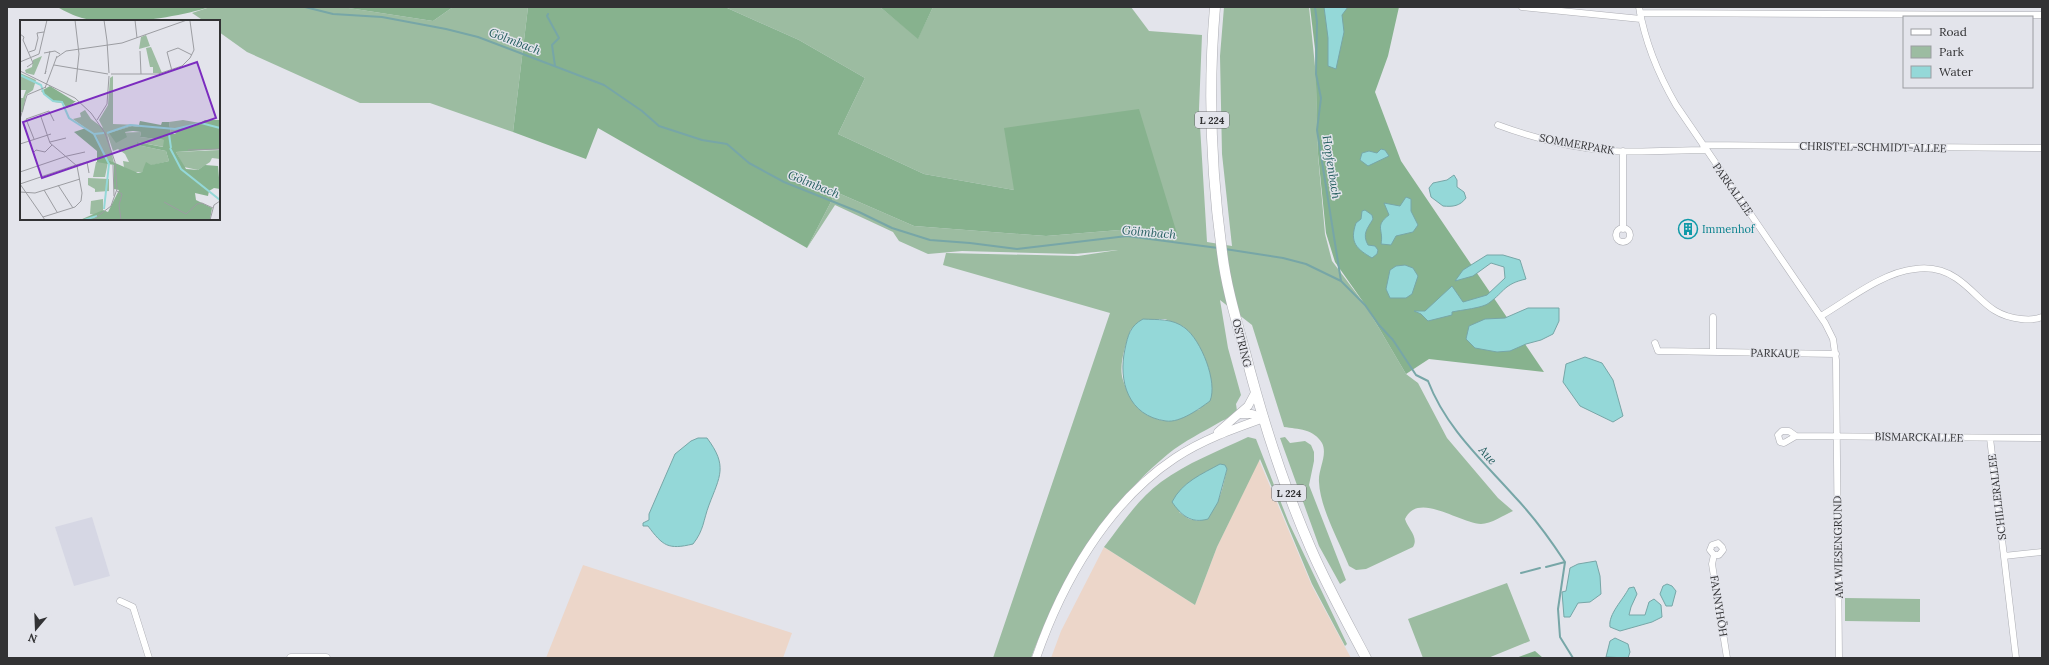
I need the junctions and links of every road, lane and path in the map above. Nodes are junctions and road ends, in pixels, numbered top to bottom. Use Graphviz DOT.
graph roads {
  1 [pos="1215,7"];
  2 [pos="1522,7"];
  3 [pos="1640,13"];
  4 [pos="2042,16"];
  5 [pos="1498,125"];
  6 [pos="1705,148"];
  7 [pos="2042,148"];
  8 [pos="1623,151"];
  9 [pos="1623,228"];
  10 [pos="1821,316"];
  11 [pos="1714,317"];
  12 [pos="2042,317"];
  13 [pos="1655,343"];
  14 [pos="1713,352"];
  15 [pos="1836,354"];
  16 [pos="1255,393"];
  17 [pos="1240,414"];
  18 [pos="1264,418"];
  19 [pos="1796,436"];
  20 [pos="1836,436"];
  21 [pos="1213,437"];
  22 [pos="1990,438"];
  23 [pos="2042,438"];
  24 [pos="2042,552"];
  25 [pos="1714,555"];
  26 [pos="2004,556"];
  27 [pos="120,601"];
  28 [pos="148,658"];
  29 [pos="291,658"];
  30 [pos="326,658"];
  31 [pos="1036,658"];
  32 [pos="1366,658"];
  33 [pos="1728,658"];
  34 [pos="1840,658"];
  35 [pos="2016,658"];
  1 -- 16 [label="main road, OSTRING / L 224"];
  2 -- 3 [label="street"];
  3 -- 4 [label="street"];
  3 -- 6 [label="street, PARKALLEE"];
  5 -- 8 [label="street, SOMMERPARK"];
  6 -- 7 [label="street, CHRISTEL-SCHMIDT-ALLEE"];
  6 -- 8 [label="street, SOMMERPARK"];
  6 -- 10 [label="street, PARKALLEE"];
  8 -- 9 [label="street"];
  10 -- 12 [label="street"];
  10 -- 15 [label="street, PARKALLEE"];
  11 -- 14 [label="street"];
  13 -- 14 [label="street, PARKAUE"];
  14 -- 15 [label="street, PARKAUE"];
  15 -- 20 [label="street, PARKALLEE"];
  16 -- 17 [label="street"];
  16 -- 18 [label="main road, OSTRING / L 224"];
  17 -- 18 [label="street"];
  17 -- 21 [label="street"];
  18 -- 21 [label="street"];
  18 -- 32 [label="main road, OSTRING / L 224"];
  19 -- 20 [label="street, BISMARCKALLEE"];
  20 -- 22 [label="street, BISMARCKALLEE"];
  20 -- 34 [label="street, AM WIESENGRUND"];
  21 -- 31 [label="street"];
  22 -- 23 [label="street, BISMARCKALLEE"];
  22 -- 26 [label="street, SCHILLERALLEE"];
  24 -- 26 [label="street, SCHILLERALLEE"];
  25 -- 33 [label="street, FANNYHÖH"];
  26 -- 35 [label="street, SCHILLERALLEE"];
  27 -- 28 [label="street"];
  29 -- 30 [label="street"];
}
